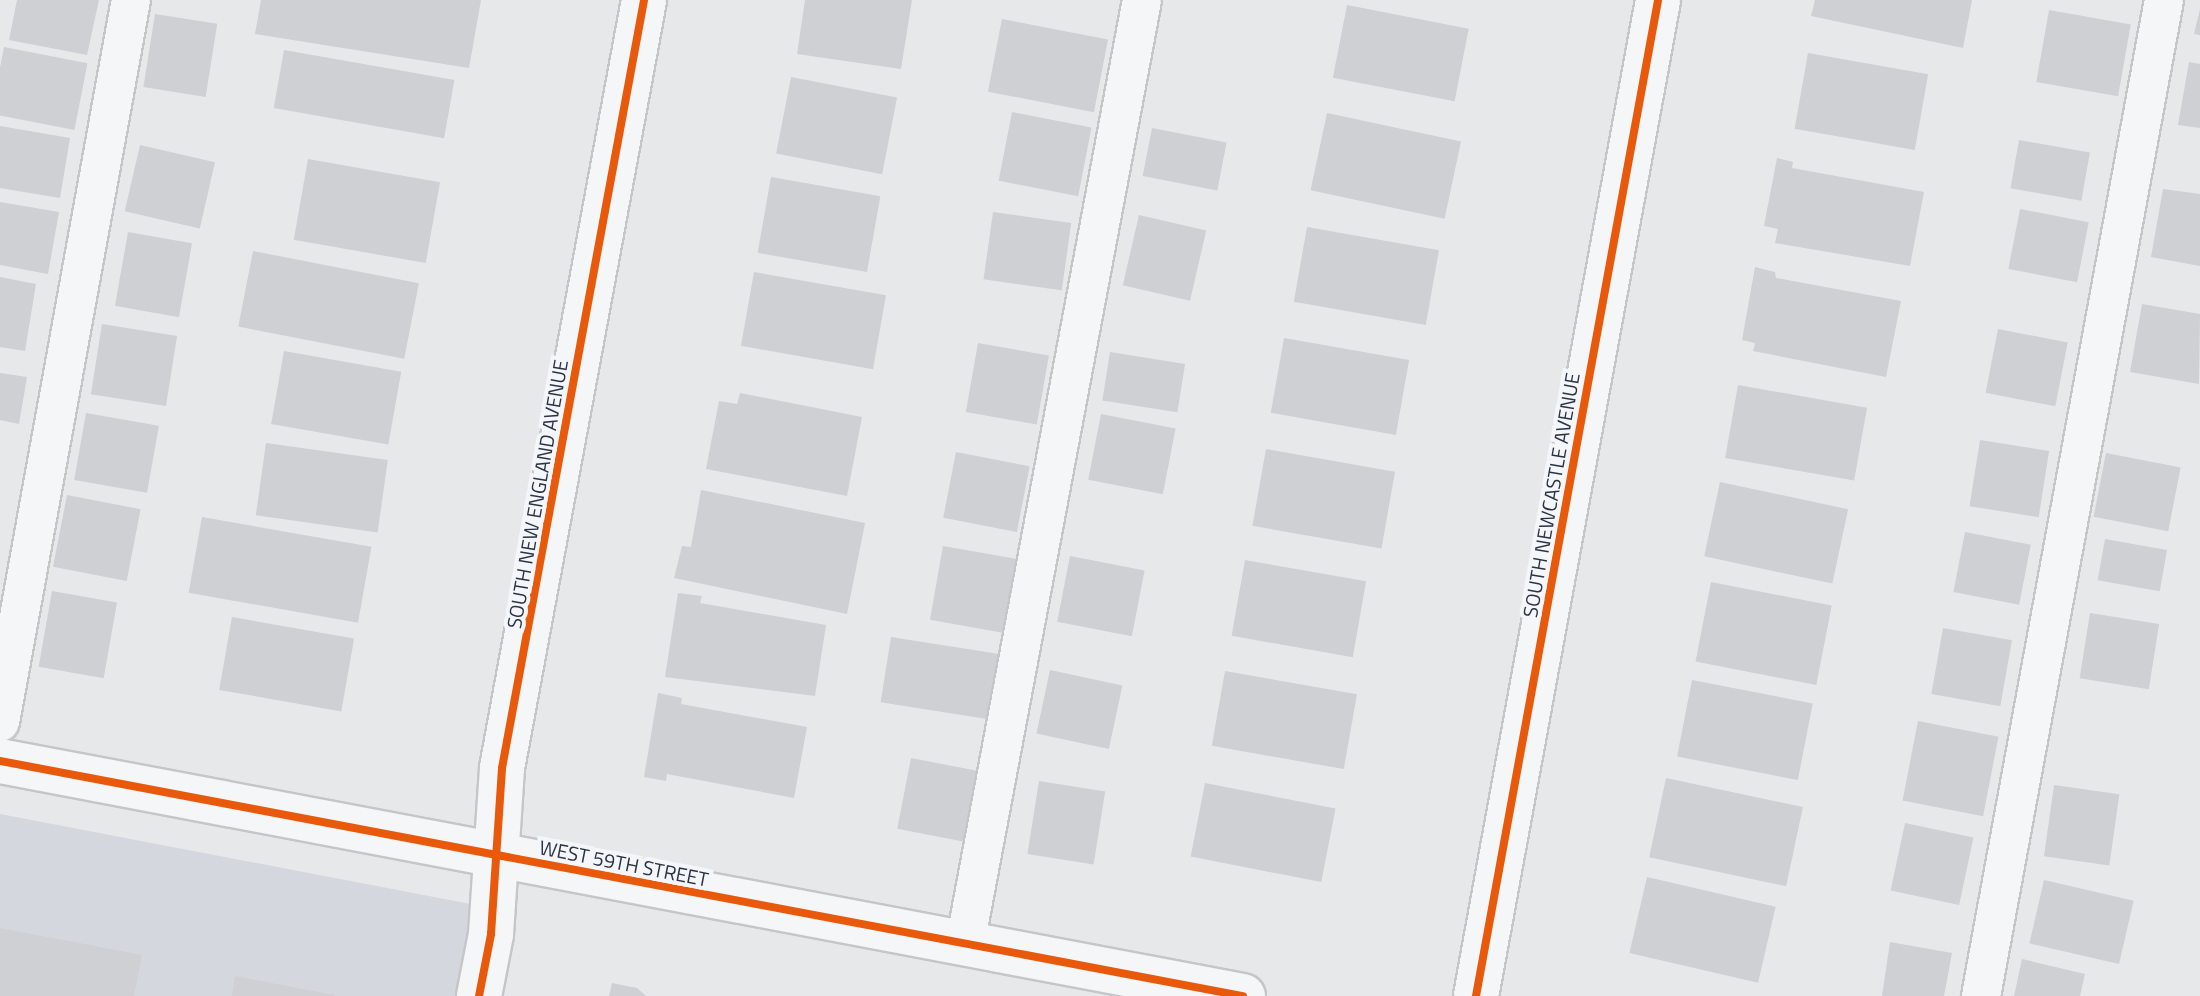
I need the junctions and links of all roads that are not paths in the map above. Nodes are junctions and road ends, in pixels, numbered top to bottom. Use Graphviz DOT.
graph roads {
  1 [pos="131,0"];
  2 [pos="644,0"];
  3 [pos="1142,0"];
  4 [pos="1658,0"];
  5 [pos="2164,0"];
  6 [pos="0,722"];
  7 [pos="0,761"];
  8 [pos="496,855"];
  9 [pos="965,944"];
  10 [pos="479,996"];
  11 [pos="1243,996"];
  12 [pos="1476,996"];
  13 [pos="1981,996"];
  1 -- 6 [label="lane"];
  2 -- 8 [label="street, SOUTH NEW ENGLAND AVENUE"];
  3 -- 9 [label="lane"];
  4 -- 12 [label="street, SOUTH NEWCASTLE AVENUE"];
  5 -- 13 [label="lane"];
  7 -- 8 [label="street, WEST 59TH STREET"];
  8 -- 9 [label="street, WEST 59TH STREET"];
  8 -- 10 [label="street, SOUTH NEW ENGLAND AVENUE"];
  9 -- 11 [label="street, WEST 59TH STREET"];
}
